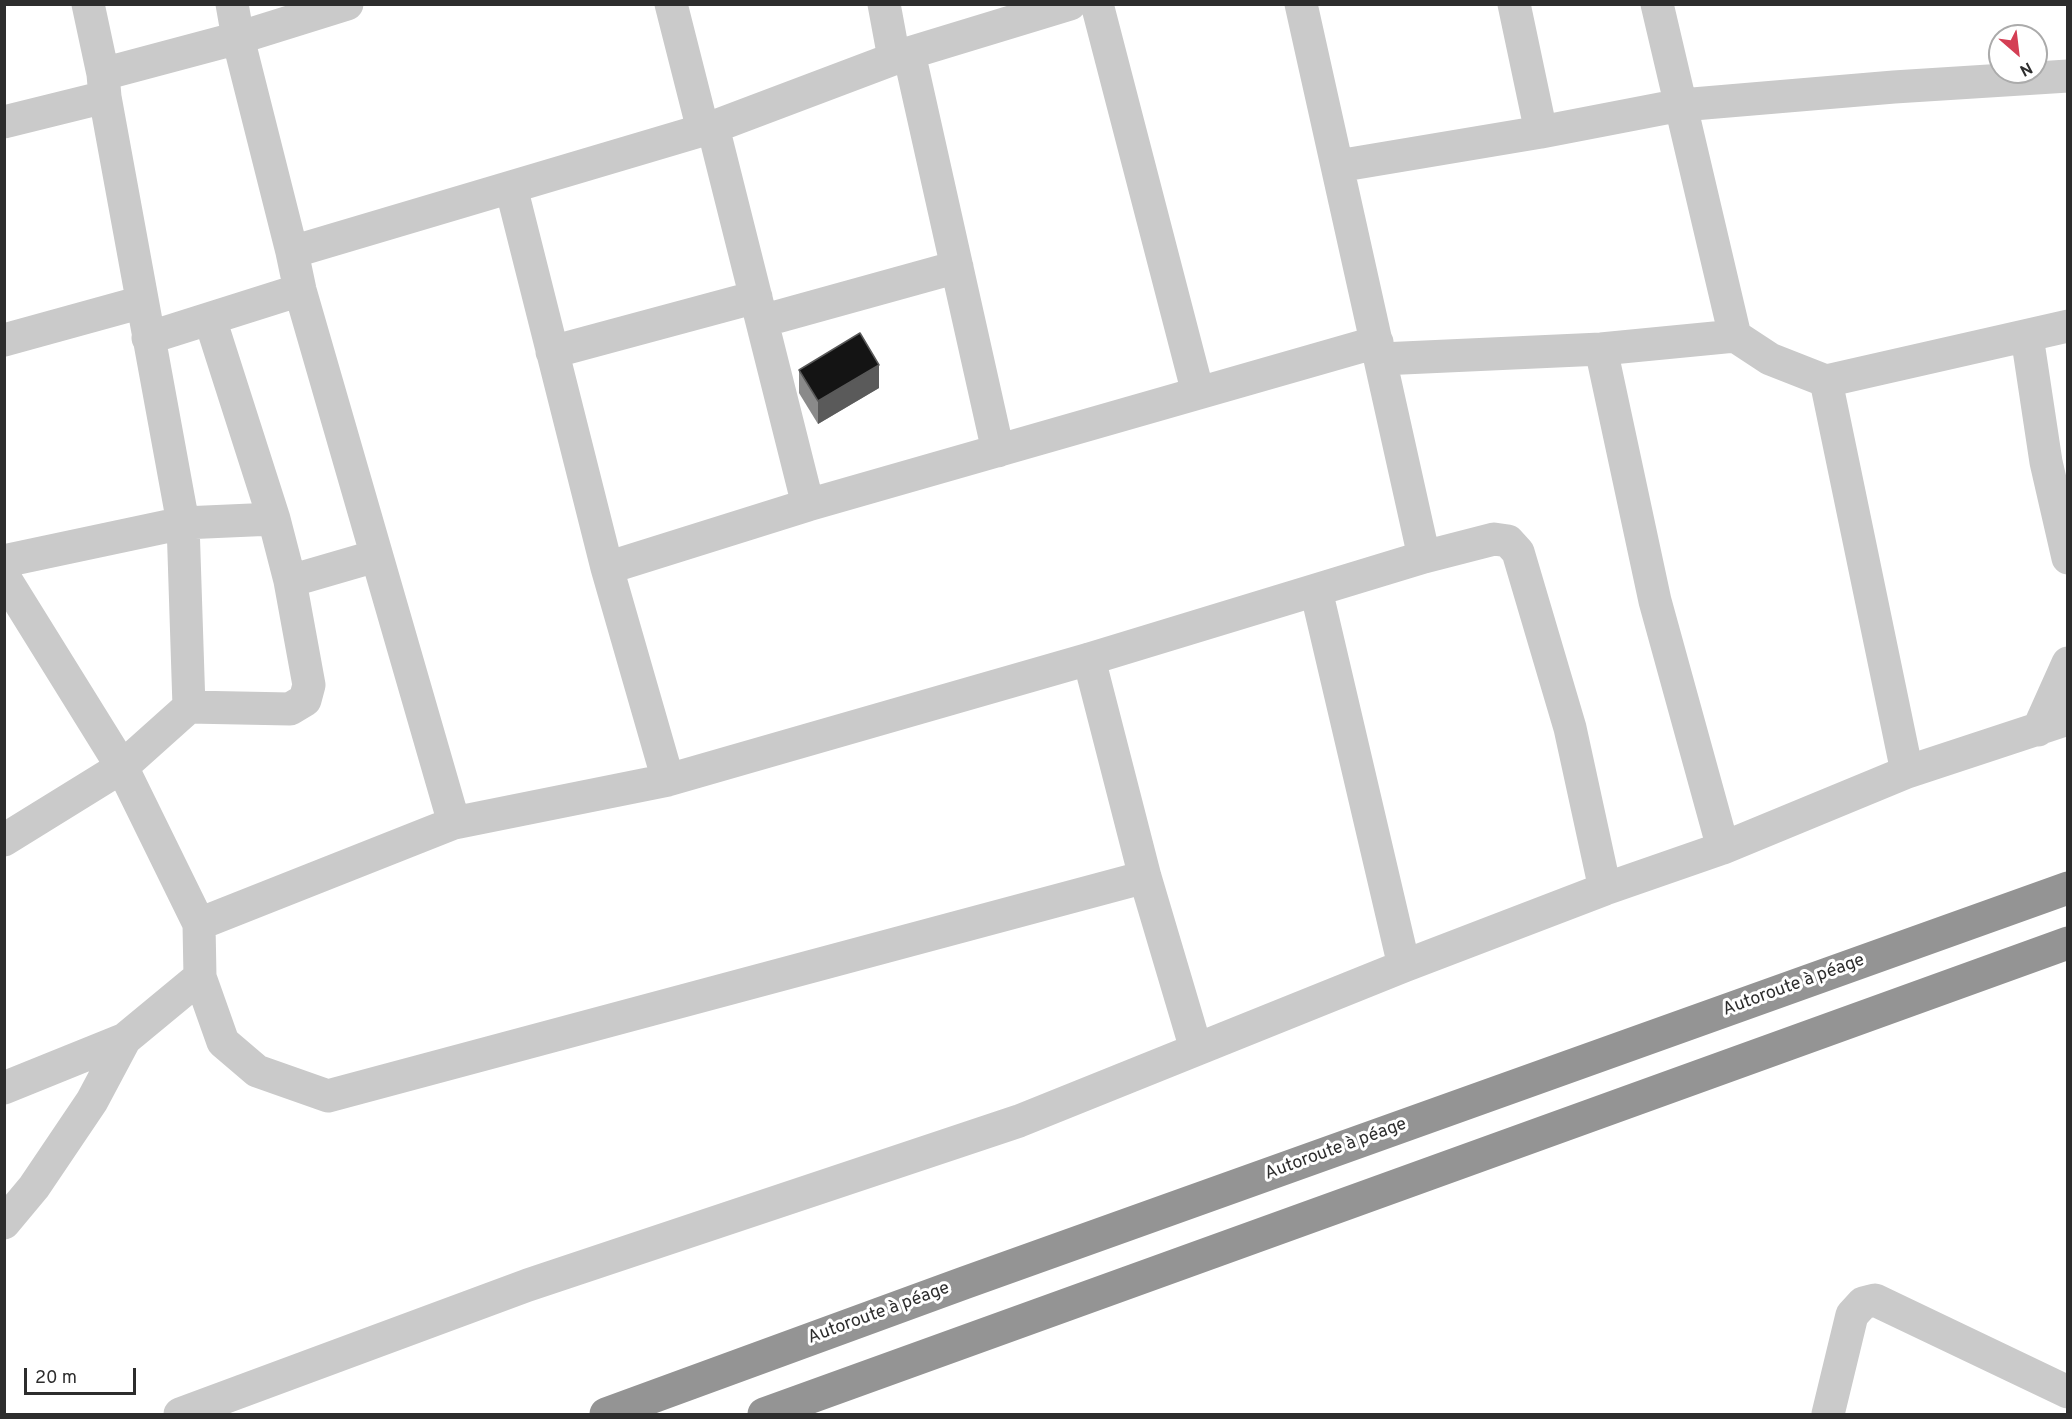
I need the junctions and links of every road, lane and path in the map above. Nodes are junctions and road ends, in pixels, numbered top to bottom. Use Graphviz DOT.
graph roads {
  1 [pos="88,4"];
  2 [pos="232,4"];
  3 [pos="347,4"];
  4 [pos="671,4"];
  5 [pos="884,4"];
  6 [pos="1070,4"];
  7 [pos="1097,4"];
  8 [pos="1300,4"];
  9 [pos="1514,4"];
  10 [pos="1657,4"];
  11 [pos="238,39"];
  12 [pos="902,56"];
  13 [pos="2067,76"];
  14 [pos="104,85"];
  15 [pos="1681,105"];
  16 [pos="4,122"];
  17 [pos="708,128"];
  18 [pos="1541,132"];
  19 [pos="1338,166"];
  20 [pos="511,187"];
  21 [pos="292,252"];
  22 [pos="957,267"];
  23 [pos="300,291"];
  24 [pos="142,302"];
  25 [pos="759,309"];
  26 [pos="210,319"];
  27 [pos="2067,326"];
  28 [pos="1736,336"];
  29 [pos="2027,336"];
  30 [pos="148,338"];
  31 [pos="4,340"];
  32 [pos="1601,349"];
  33 [pos="1379,351"];
  34 [pos="552,352"];
  35 [pos="1826,381"];
  36 [pos="1198,393"];
  37 [pos="998,451"];
  38 [pos="2057,464"];
  39 [pos="808,505"];
  40 [pos="274,519"];
  41 [pos="183,523"];
  42 [pos="376,556"];
  43 [pos="1424,557"];
  44 [pos="2067,558"];
  45 [pos="4,561"];
  46 [pos="607,568"];
  47 [pos="4,577"];
  48 [pos="290,581"];
  49 [pos="1316,590"];
  50 [pos="1089,659"];
  51 [pos="2067,663"];
  52 [pos="189,707"];
  53 [pos="2053,725"];
  54 [pos="122,767"];
  55 [pos="1906,772"];
  56 [pos="668,780"];
  57 [pos="454,823"];
  58 [pos="4,840"];
  59 [pos="1724,848"];
  60 [pos="1145,877"];
  61 [pos="2067,888"];
  62 [pos="1605,889"];
  63 [pos="199,924"];
  64 [pos="2067,943"];
  65 [pos="1404,966"];
  66 [pos="201,977"];
  67 [pos="125,1039"];
  68 [pos="1196,1049"];
  69 [pos="4,1088"];
  70 [pos="4,1223"];
  71 [pos="2067,1392"];
  72 [pos="180,1414"];
  73 [pos="606,1414"];
  74 [pos="764,1414"];
  75 [pos="1828,1414"];
  1 -- 14 [label="street"];
  2 -- 11 [label="street"];
  3 -- 11 [label="street"];
  4 -- 17 [label="street"];
  5 -- 12 [label="street"];
  6 -- 12 [label="street"];
  7 -- 36 [label="street"];
  8 -- 19 [label="street"];
  9 -- 18 [label="street"];
  10 -- 15 [label="street"];
  11 -- 14 [label="street"];
  11 -- 21 [label="street"];
  12 -- 17 [label="street"];
  12 -- 22 [label="street"];
  13 -- 15 [label="street"];
  14 -- 16 [label="street"];
  14 -- 24 [label="street"];
  15 -- 18 [label="street"];
  15 -- 28 [label="street"];
  17 -- 20 [label="street"];
  17 -- 25 [label="street"];
  18 -- 19 [label="street"];
  19 -- 33 [label="street"];
  20 -- 21 [label="street"];
  20 -- 34 [label="street"];
  21 -- 23 [label="street"];
  22 -- 25 [label="street"];
  22 -- 37 [label="street"];
  23 -- 26 [label="street"];
  23 -- 42 [label="street"];
  24 -- 30 [label="street"];
  24 -- 31 [label="street"];
  25 -- 34 [label="street"];
  25 -- 39 [label="street"];
  26 -- 30 [label="street"];
  26 -- 40 [label="street"];
  27 -- 29 [label="street"];
  28 -- 32 [label="street"];
  28 -- 35 [label="street"];
  29 -- 35 [label="street"];
  29 -- 38 [label="street"];
  30 -- 41 [label="street"];
  32 -- 33 [label="street"];
  32 -- 59 [label="street"];
  33 -- 36 [label="street"];
  33 -- 43 [label="street"];
  34 -- 46 [label="street"];
  35 -- 55 [label="street"];
  36 -- 37 [label="street"];
  37 -- 39 [label="street"];
  38 -- 44 [label="street"];
  39 -- 46 [label="street"];
  40 -- 41 [label="street"];
  40 -- 48 [label="street"];
  41 -- 45 [label="street"];
  41 -- 52 [label="street"];
  42 -- 48 [label="street"];
  42 -- 57 [label="street"];
  43 -- 49 [label="street"];
  43 -- 62 [label="street"];
  46 -- 56 [label="street"];
  47 -- 54 [label="street"];
  48 -- 52 [label="street"];
  49 -- 50 [label="street"];
  49 -- 65 [label="street"];
  50 -- 56 [label="street"];
  50 -- 60 [label="street"];
  51 -- 53 [label="street"];
  52 -- 54 [label="street"];
  53 -- 55 [label="street"];
  54 -- 58 [label="street"];
  54 -- 63 [label="street"];
  55 -- 59 [label="street"];
  56 -- 57 [label="street"];
  57 -- 63 [label="street"];
  59 -- 62 [label="street"];
  60 -- 66 [label="street"];
  60 -- 68 [label="street"];
  61 -- 73 [label="highway, Autoroute à péage"];
  62 -- 65 [label="street"];
  63 -- 66 [label="street"];
  64 -- 74 [label="highway"];
  65 -- 68 [label="street"];
  66 -- 67 [label="street"];
  67 -- 69 [label="street"];
  67 -- 70 [label="street"];
  68 -- 72 [label="street"];
  71 -- 75 [label="street"];
}
